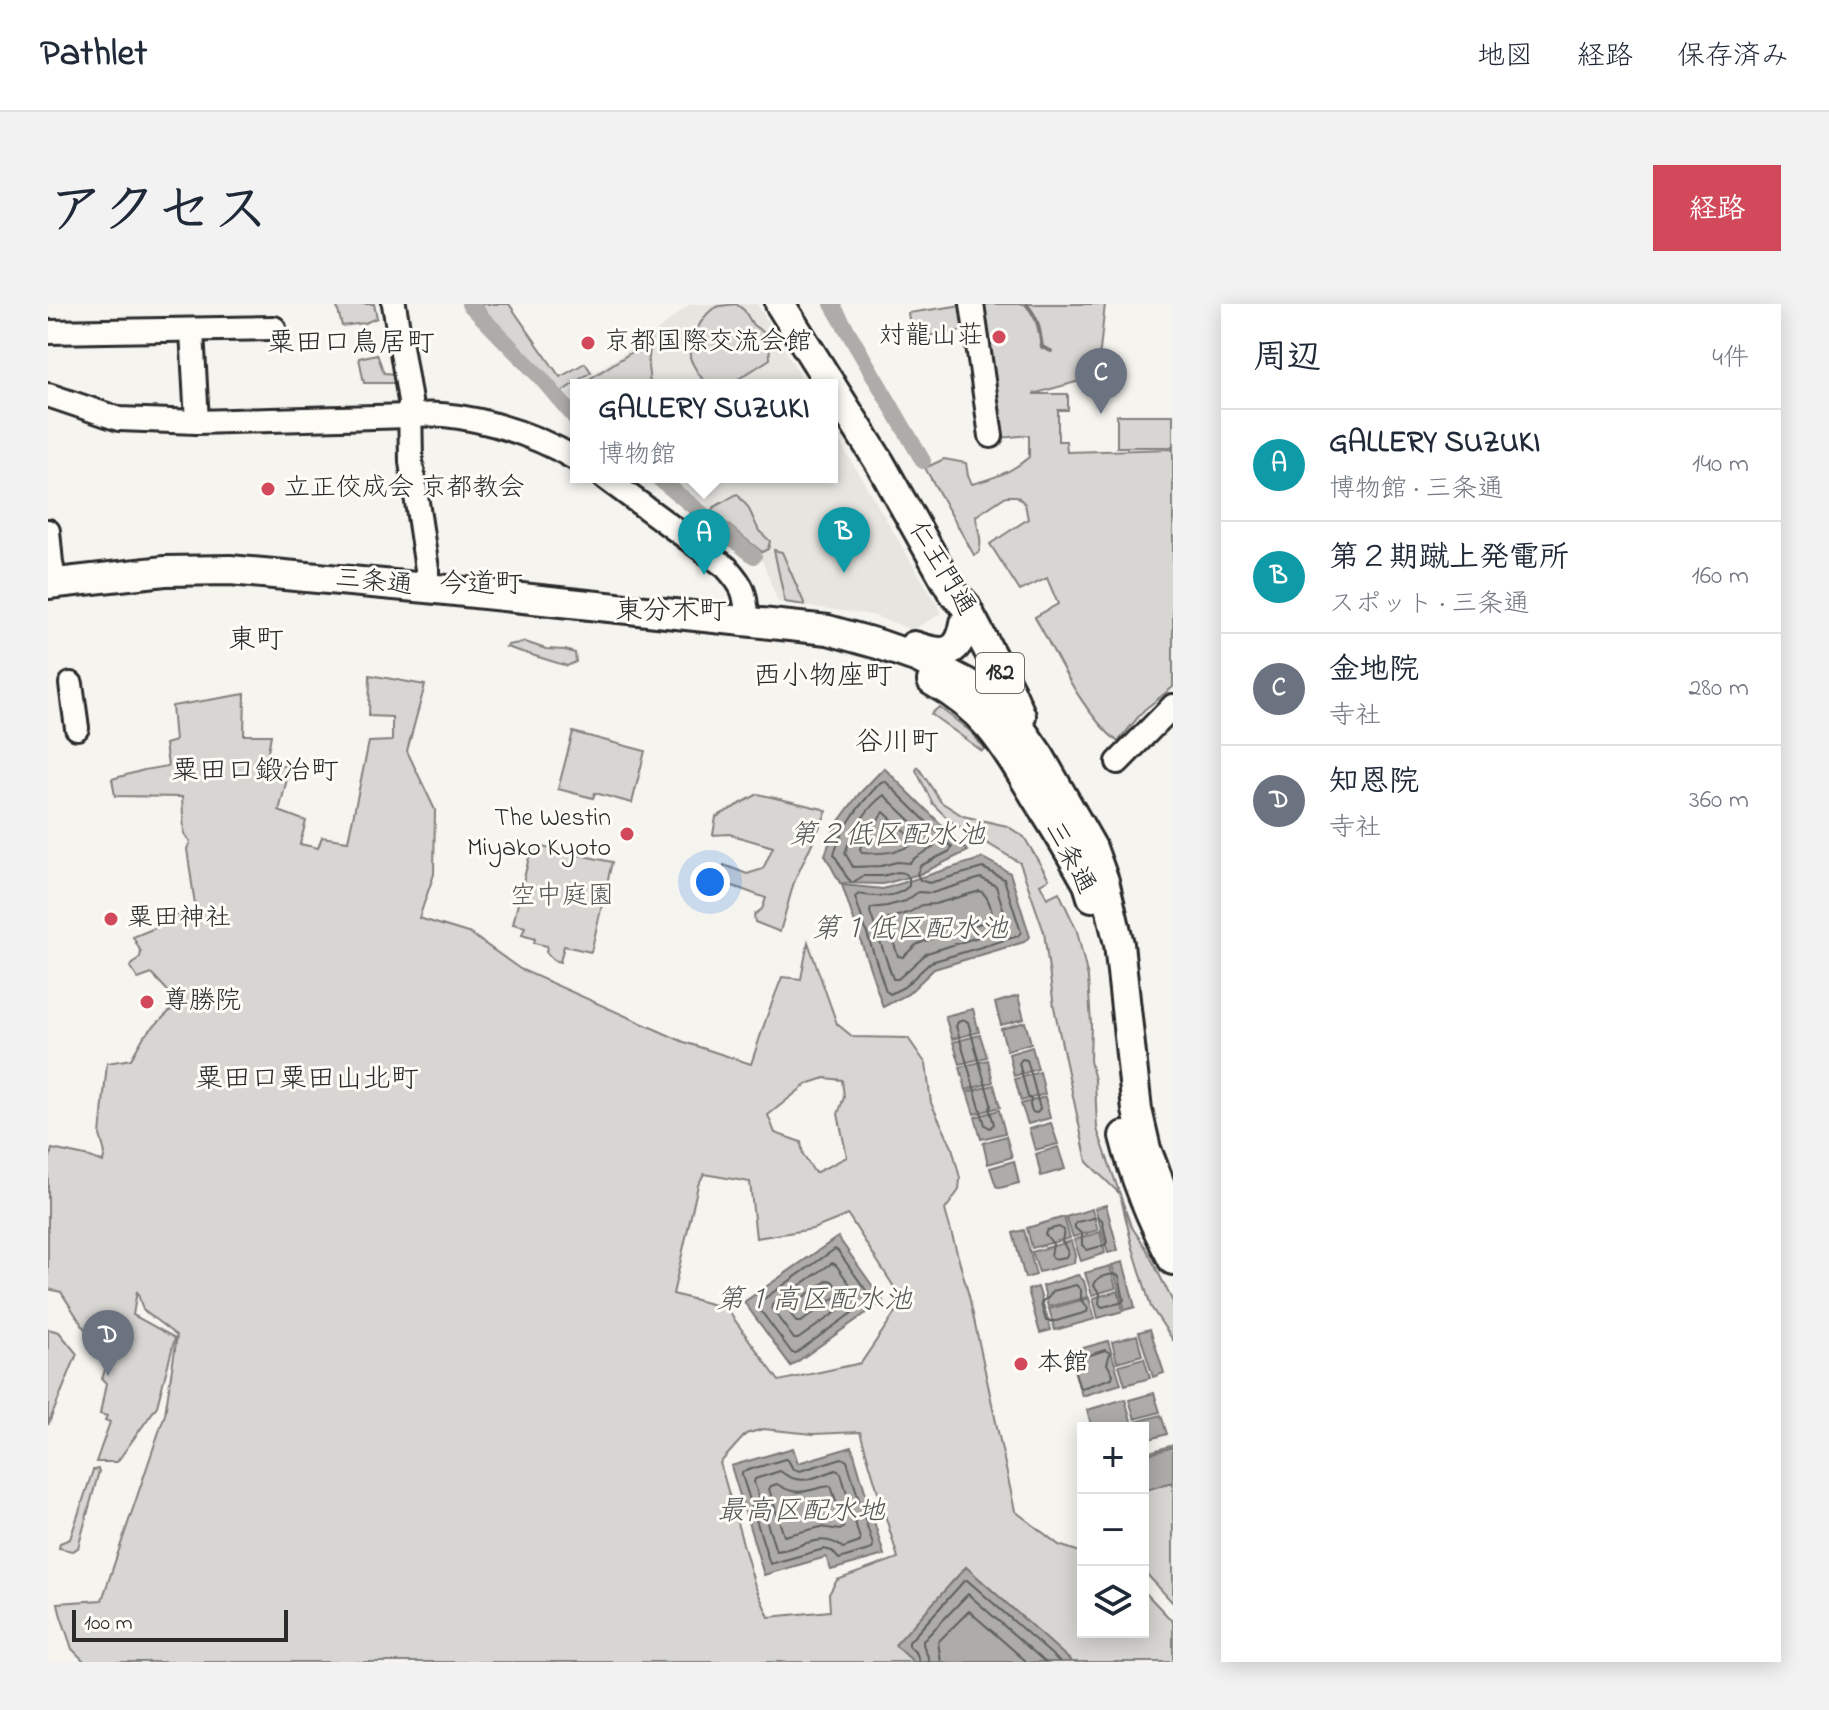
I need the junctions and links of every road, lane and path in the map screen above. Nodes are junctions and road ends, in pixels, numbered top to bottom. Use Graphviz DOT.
graph roads {
  1 [pos="394,304"];
  2 [pos="780,304"];
  3 [pos="972,304"];
  4 [pos="274,328"];
  5 [pos="192,331"];
  6 [pos="48,332"];
  7 [pos="827,379"];
  8 [pos="48,395"];
  9 [pos="838,397"];
  10 [pos="409,416"];
  11 [pos="197,422"];
  12 [pos="991,436"];
  13 [pos="570,456"];
  14 [pos="612,483"];
  15 [pos="48,531"];
  16 [pos="52,584"];
  17 [pos="427,588"];
  18 [pos="953,593"];
  19 [pos="748,623"];
  20 [pos="965,623"];
  21 [pos="71,684"];
  22 [pos="1004,705"];
  23 [pos="1173,706"];
  24 [pos="77,728"];
  25 [pos="1040,757"];
  26 [pos="1118,762"];
  27 [pos="1088,884"];
  28 [pos="1173,1218"];
  29 [pos="1173,1260"];
  1 -- 10 [label="street"];
  2 -- 7 [label="main road, 仁王門通 / 182"];
  3 -- 12 [label="street"];
  4 -- 5 [label="street"];
  5 -- 6 [label="street"];
  5 -- 11 [label="street"];
  8 -- 11 [label="street"];
  9 -- 18 [label="main road, 仁王門通 / 182"];
  10 -- 11 [label="street"];
  10 -- 13 [label="street"];
  10 -- 17 [label="street"];
  14 -- 19 [label="street"];
  15 -- 16 [label="street"];
  16 -- 17 [label="main road, 三条通"];
  17 -- 19 [label="main road, 三条通"];
  18 -- 20 [label="main road, 182"];
  18 -- 25 [label="main road, 仁王門通 / 182"];
  19 -- 20 [label="main road"];
  19 -- 22 [label="main road, 三条通"];
  19 -- 27 [label="main road, 三条通"];
  20 -- 22 [label="main road, 182"];
  21 -- 24 [label="street"];
  22 -- 25 [label="main road, 三条通"];
  22 -- 27 [label="main road"];
  23 -- 26 [label="street"];
  25 -- 28 [label="main road, 三条通"];
  27 -- 29 [label="main road, 三条通"];
}
